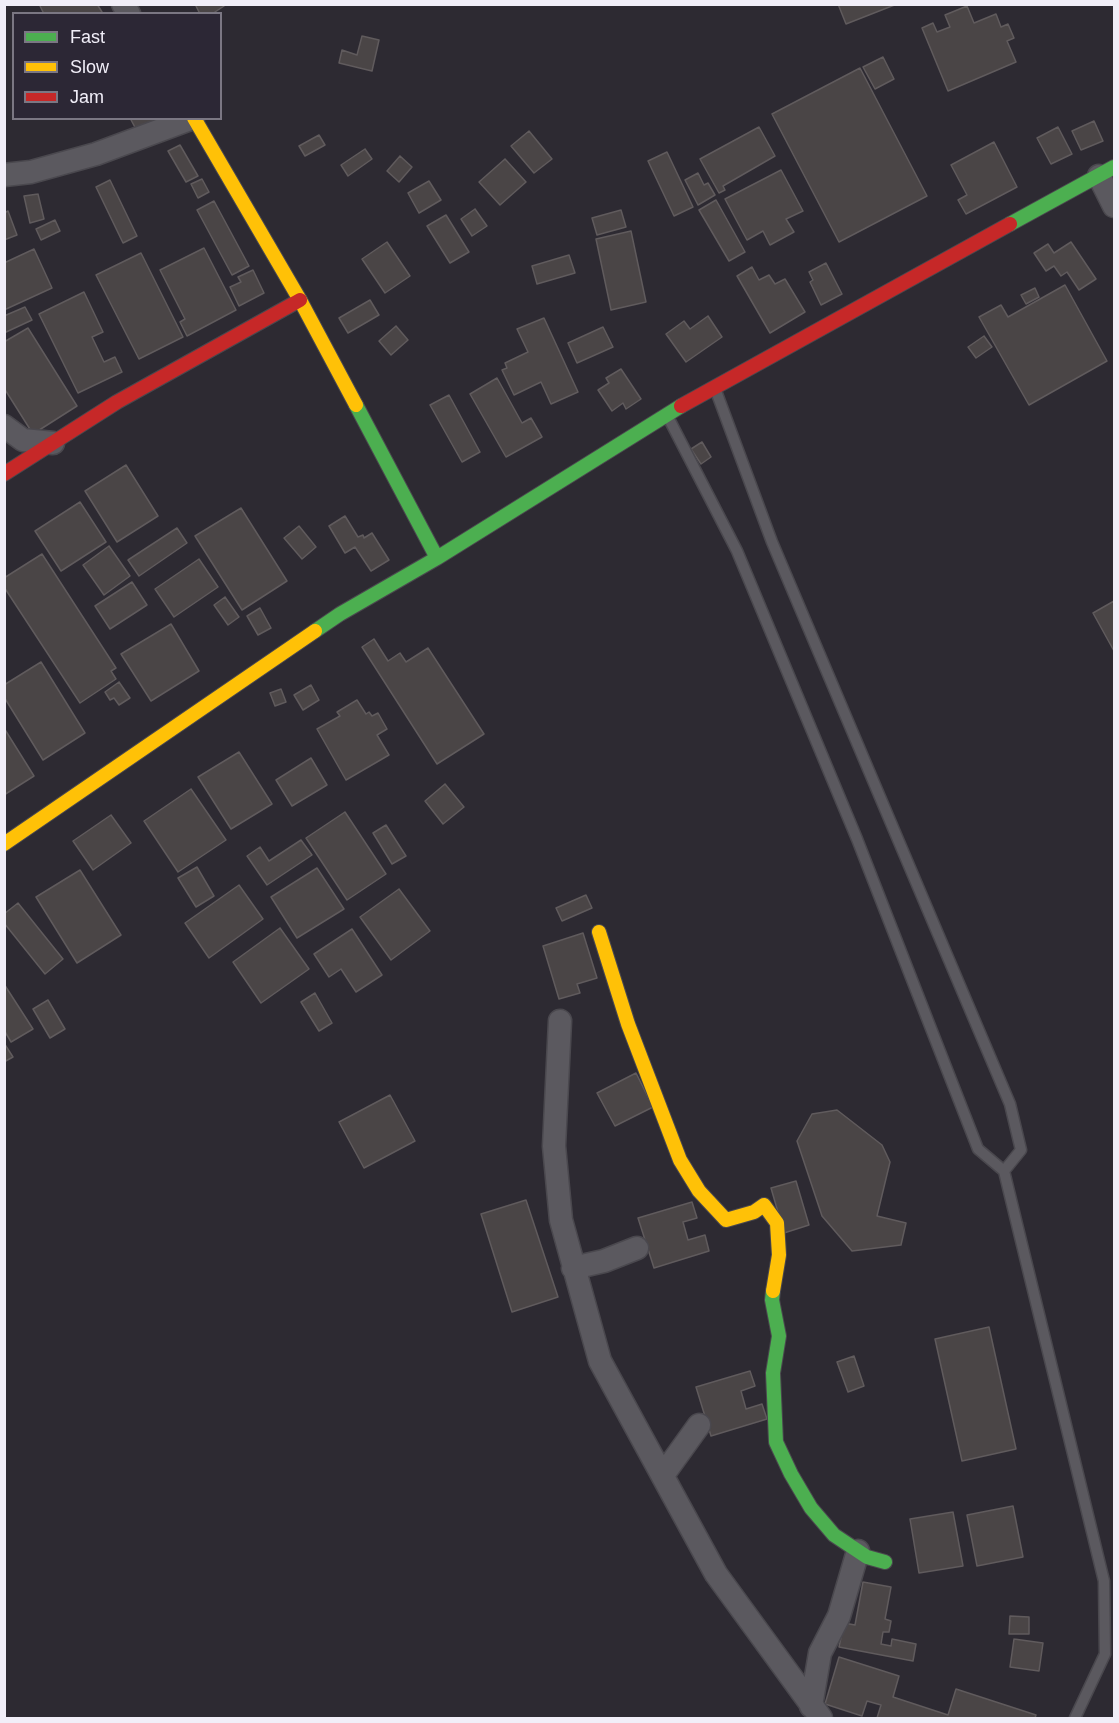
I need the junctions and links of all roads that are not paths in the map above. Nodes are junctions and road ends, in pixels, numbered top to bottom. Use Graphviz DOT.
graph roads {
  1 [pos="189,120"];
  2 [pos="195,120"];
  3 [pos="1107,172"];
  4 [pos="4,175"];
  5 [pos="1114,206"];
  6 [pos="300,300"];
  7 [pos="714,388"];
  8 [pos="667,414"];
  9 [pos="4,426"];
  10 [pos="53,443"];
  11 [pos="4,474"];
  12 [pos="437,558"];
  13 [pos="4,844"];
  14 [pos="599,932"];
  15 [pos="560,1021"];
  16 [pos="1004,1171"];
  17 [pos="637,1248"];
  18 [pos="573,1268"];
  19 [pos="699,1425"];
  20 [pos="663,1475"];
  21 [pos="858,1551"];
  22 [pos="885,1562"];
  23 [pos="816,1712"];
  24 [pos="1075,1719"];
  1 -- 4 [label="street"];
  2 -- 6 [label="street"];
  3 -- 5 [label="street"];
  3 -- 7 [label="street"];
  6 -- 10 [label="street"];
  6 -- 12 [label="street"];
  7 -- 8 [label="street"];
  7 -- 16 [label="lane"];
  8 -- 12 [label="street"];
  8 -- 16 [label="lane"];
  9 -- 10 [label="street"];
  10 -- 11 [label="street"];
  12 -- 13 [label="street"];
  14 -- 21 [label="street"];
  15 -- 18 [label="street"];
  16 -- 24 [label="lane"];
  17 -- 18 [label="street"];
  18 -- 20 [label="street"];
  19 -- 20 [label="street"];
  20 -- 23 [label="street"];
  21 -- 22 [label="street"];
  21 -- 23 [label="street"];
}
